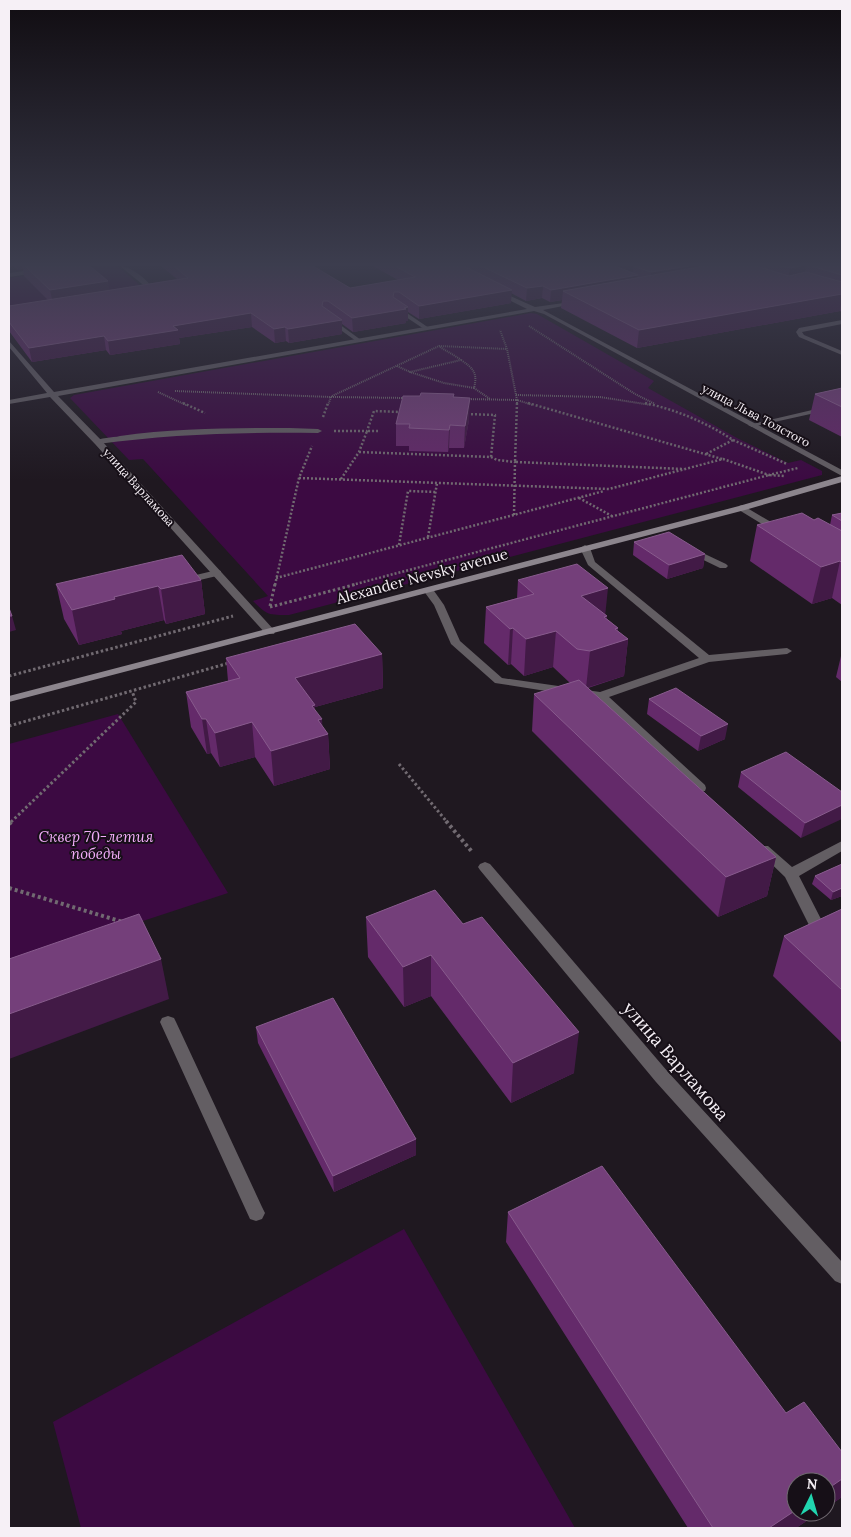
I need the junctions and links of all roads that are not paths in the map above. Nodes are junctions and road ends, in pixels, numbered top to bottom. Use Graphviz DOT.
graph roads {
  1 [pos="355,338"];
  2 [pos="371,338"];
  3 [pos="589,338"];
  4 [pos="805,338"];
  5 [pos="358,340"];
  6 [pos="9,343"];
  7 [pos="842,353"];
  8 [pos="53,394"];
  9 [pos="9,402"];
  10 [pos="842,405"];
  11 [pos="752,425"];
  12 [pos="318,430"];
  13 [pos="98,442"];
  14 [pos="842,474"];
  15 [pos="842,479"];
  16 [pos="742,508"];
  17 [pos="650,532"];
  18 [pos="664,537"];
  19 [pos="792,537"];
  20 [pos="679,544"];
  21 [pos="585,548"];
  22 [pos="723,566"];
  23 [pos="217,573"];
  24 [pos="168,585"];
  25 [pos="428,590"];
  26 [pos="270,632"];
  27 [pos="787,651"];
  28 [pos="707,659"];
  29 [pos="601,696"];
  30 [pos="9,699"];
  31 [pos="706,795"];
  32 [pos="756,841"];
  33 [pos="842,845"];
  34 [pos="485,867"];
  35 [pos="791,874"];
  36 [pos="842,937"];
  37 [pos="168,1022"];
  38 [pos="256,1213"];
  39 [pos="842,1275"];
  1 -- 5 [label="street"];
  2 -- 5 [label="street"];
  3 -- 11 [label="street, улица Льва Толстого"];
  4 -- 7 [label="street"];
  5 -- 8 [label="street"];
  6 -- 8 [label="street, улица Варламова"];
  8 -- 9 [label="street"];
  8 -- 13 [label="street, улица Варламова"];
  10 -- 11 [label="street"];
  11 -- 14 [label="street, улица Льва Толстого"];
  12 -- 13 [label="street"];
  13 -- 23 [label="street, улица Варламова"];
  15 -- 16 [label="main road, Alexander Nevsky avenue"];
  16 -- 17 [label="main road, Alexander Nevsky avenue"];
  16 -- 19 [label="street"];
  17 -- 18 [label="street"];
  17 -- 21 [label="main road, Alexander Nevsky avenue"];
  20 -- 22 [label="street"];
  21 -- 25 [label="main road, Alexander Nevsky avenue"];
  21 -- 28 [label="street"];
  23 -- 24 [label="street"];
  23 -- 26 [label="street, улица Варламова"];
  25 -- 26 [label="main road, Alexander Nevsky avenue"];
  25 -- 29 [label="street"];
  26 -- 30 [label="main road, Alexander Nevsky avenue"];
  27 -- 28 [label="street"];
  28 -- 29 [label="street"];
  29 -- 31 [label="street"];
  32 -- 35 [label="street"];
  33 -- 35 [label="street"];
  34 -- 39 [label="street, улица Варламова"];
  35 -- 36 [label="street"];
  37 -- 38 [label="street"];
}
